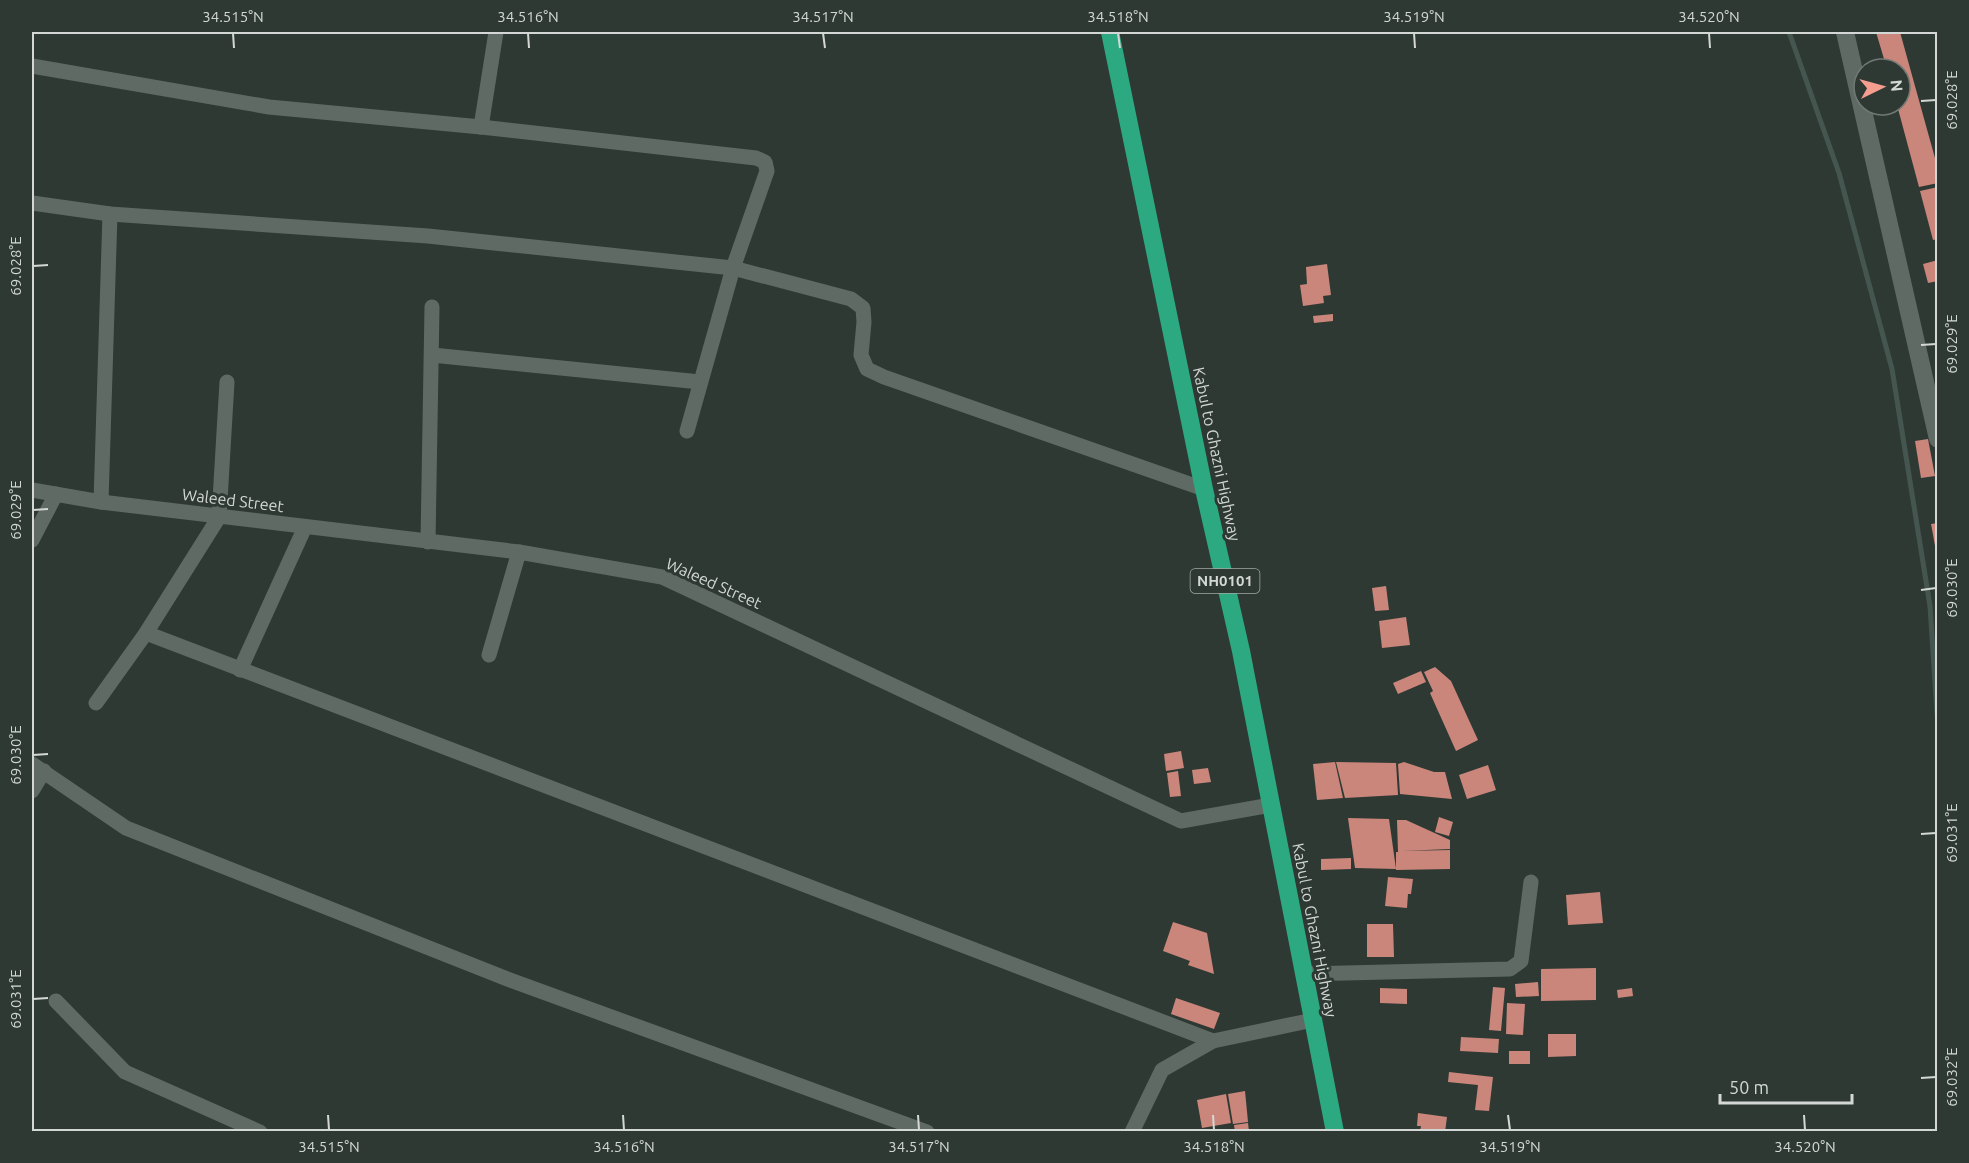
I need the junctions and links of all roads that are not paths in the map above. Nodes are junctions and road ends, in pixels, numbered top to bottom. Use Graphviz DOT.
graph roads {
  1 [pos="496,32"];
  2 [pos="1110,32"];
  3 [pos="1845,32"];
  4 [pos="32,66"];
  5 [pos="481,128"];
  6 [pos="32,203"];
  7 [pos="110,214"];
  8 [pos="734,268"];
  9 [pos="432,307"];
  10 [pos="432,355"];
  11 [pos="227,382"];
  12 [pos="700,382"];
  13 [pos="687,431"];
  14 [pos="1938,439"];
  15 [pos="1204,489"];
  16 [pos="32,490"];
  17 [pos="56,494"];
  18 [pos="100,502"];
  19 [pos="219,517"];
  20 [pos="305,527"];
  21 [pos="32,540"];
  22 [pos="428,542"];
  23 [pos="519,552"];
  24 [pos="146,633"];
  25 [pos="489,655"];
  26 [pos="240,670"];
  27 [pos="96,703"];
  28 [pos="38,768"];
  29 [pos="32,791"];
  30 [pos="1271,805"];
  31 [pos="1531,882"];
  32 [pos="1304,974"];
  33 [pos="56,1001"];
  34 [pos="1313,1020"];
  35 [pos="1213,1041"];
  36 [pos="260,1131"];
  37 [pos="927,1131"];
  38 [pos="1132,1131"];
  39 [pos="1335,1131"];
  1 -- 5 [label="street"];
  2 -- 15 [label="highway, Kabul to Ghazni Highway / NH0101"];
  3 -- 14 [label="street"];
  4 -- 5 [label="street"];
  5 -- 8 [label="street"];
  6 -- 7 [label="street"];
  7 -- 8 [label="street"];
  7 -- 18 [label="street"];
  8 -- 12 [label="street"];
  8 -- 15 [label="street"];
  9 -- 10 [label="street"];
  10 -- 12 [label="street"];
  10 -- 22 [label="street"];
  11 -- 19 [label="street"];
  12 -- 13 [label="street"];
  15 -- 30 [label="highway, Kabul to Ghazni Highway / NH0101"];
  16 -- 17 [label="street, Waleed Street"];
  17 -- 18 [label="street, Waleed Street"];
  17 -- 21 [label="street"];
  18 -- 19 [label="street, Waleed Street"];
  19 -- 20 [label="street, Waleed Street"];
  19 -- 24 [label="street"];
  20 -- 22 [label="street, Waleed Street"];
  20 -- 26 [label="street"];
  22 -- 23 [label="street, Waleed Street"];
  23 -- 25 [label="street"];
  23 -- 30 [label="street, Waleed Street"];
  24 -- 26 [label="street"];
  24 -- 27 [label="street"];
  26 -- 35 [label="street"];
  28 -- 29 [label="street"];
  28 -- 37 [label="street"];
  30 -- 32 [label="highway, Kabul to Ghazni Highway / NH0101"];
  31 -- 32 [label="street"];
  32 -- 34 [label="highway, Kabul to Ghazni Highway / NH0101"];
  33 -- 36 [label="street"];
  34 -- 35 [label="street"];
  34 -- 39 [label="highway, Kabul to Ghazni Highway / NH0101"];
  35 -- 38 [label="street"];
}
